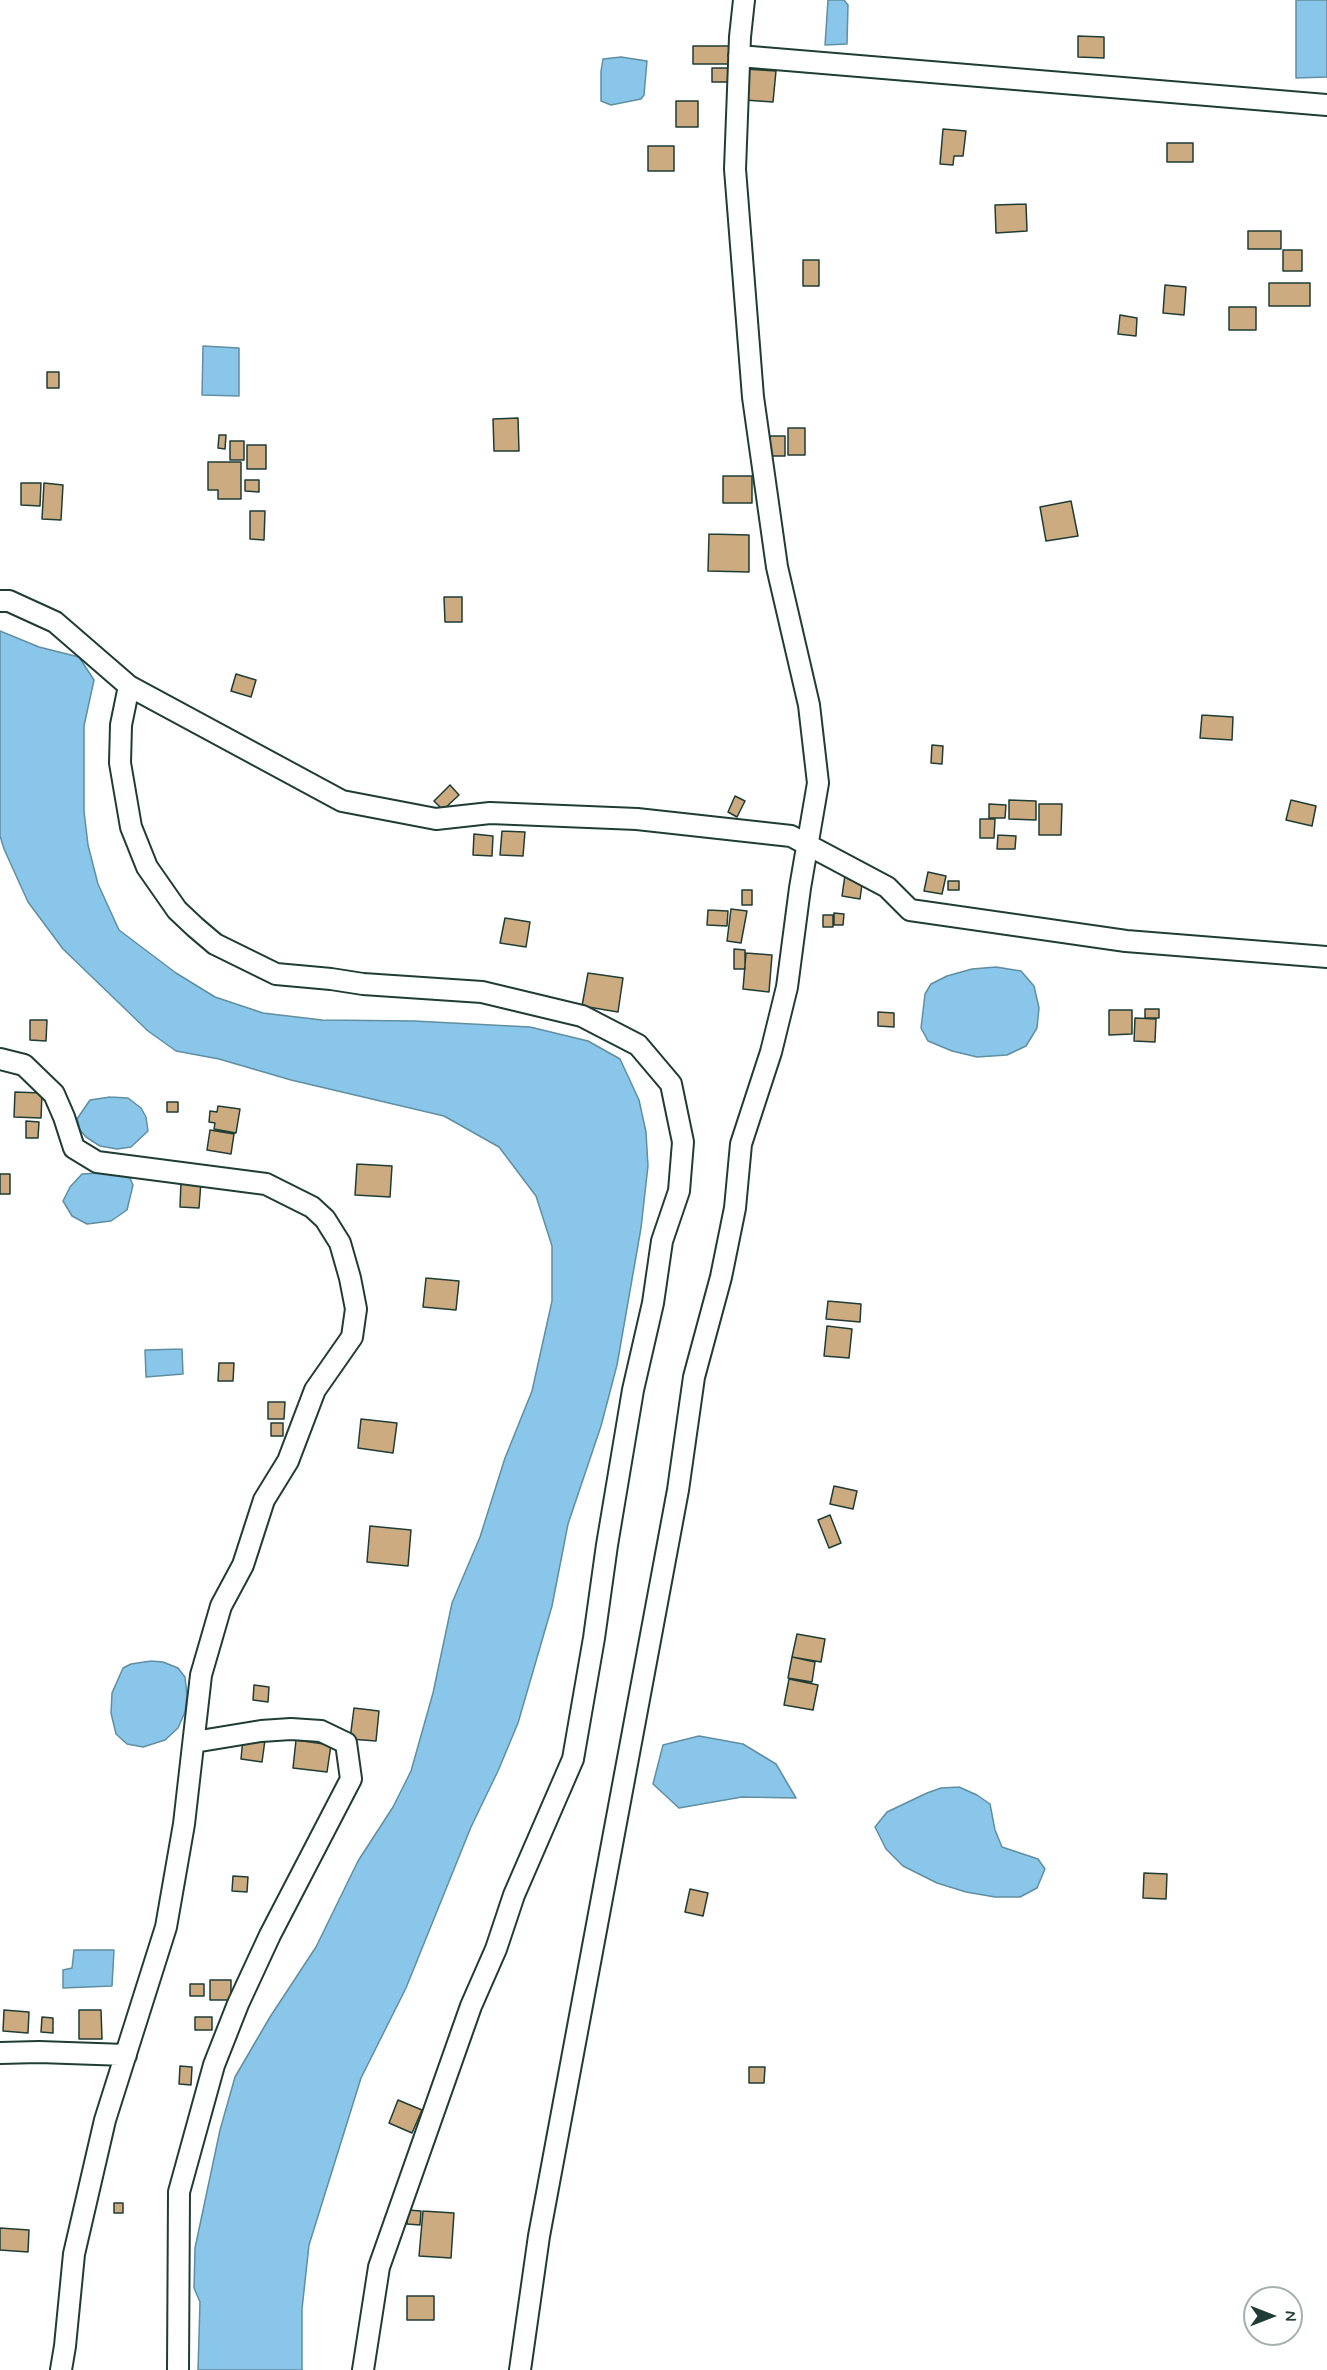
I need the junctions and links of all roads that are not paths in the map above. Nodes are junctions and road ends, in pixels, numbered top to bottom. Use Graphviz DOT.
graph roads {
  1 [pos="744,0"];
  2 [pos="739,56"];
  3 [pos="1327,105"];
  4 [pos="0,600"];
  5 [pos="129,686"];
  6 [pos="809,847"];
  7 [pos="1327,957"];
  8 [pos="0,1059"];
  9 [pos="194,1742"];
  10 [pos="0,2053"];
  11 [pos="126,2055"];
  12 [pos="61,2370"];
  13 [pos="178,2370"];
  14 [pos="363,2370"];
  15 [pos="520,2370"];
  1 -- 2 [label="street"];
  2 -- 3 [label="street"];
  2 -- 6 [label="street"];
  4 -- 5 [label="street"];
  5 -- 6 [label="street"];
  5 -- 14 [label="street"];
  6 -- 7 [label="street"];
  6 -- 15 [label="street"];
  8 -- 9 [label="street"];
  9 -- 11 [label="street"];
  9 -- 13 [label="street"];
  10 -- 11 [label="street"];
  11 -- 12 [label="street"];
}
